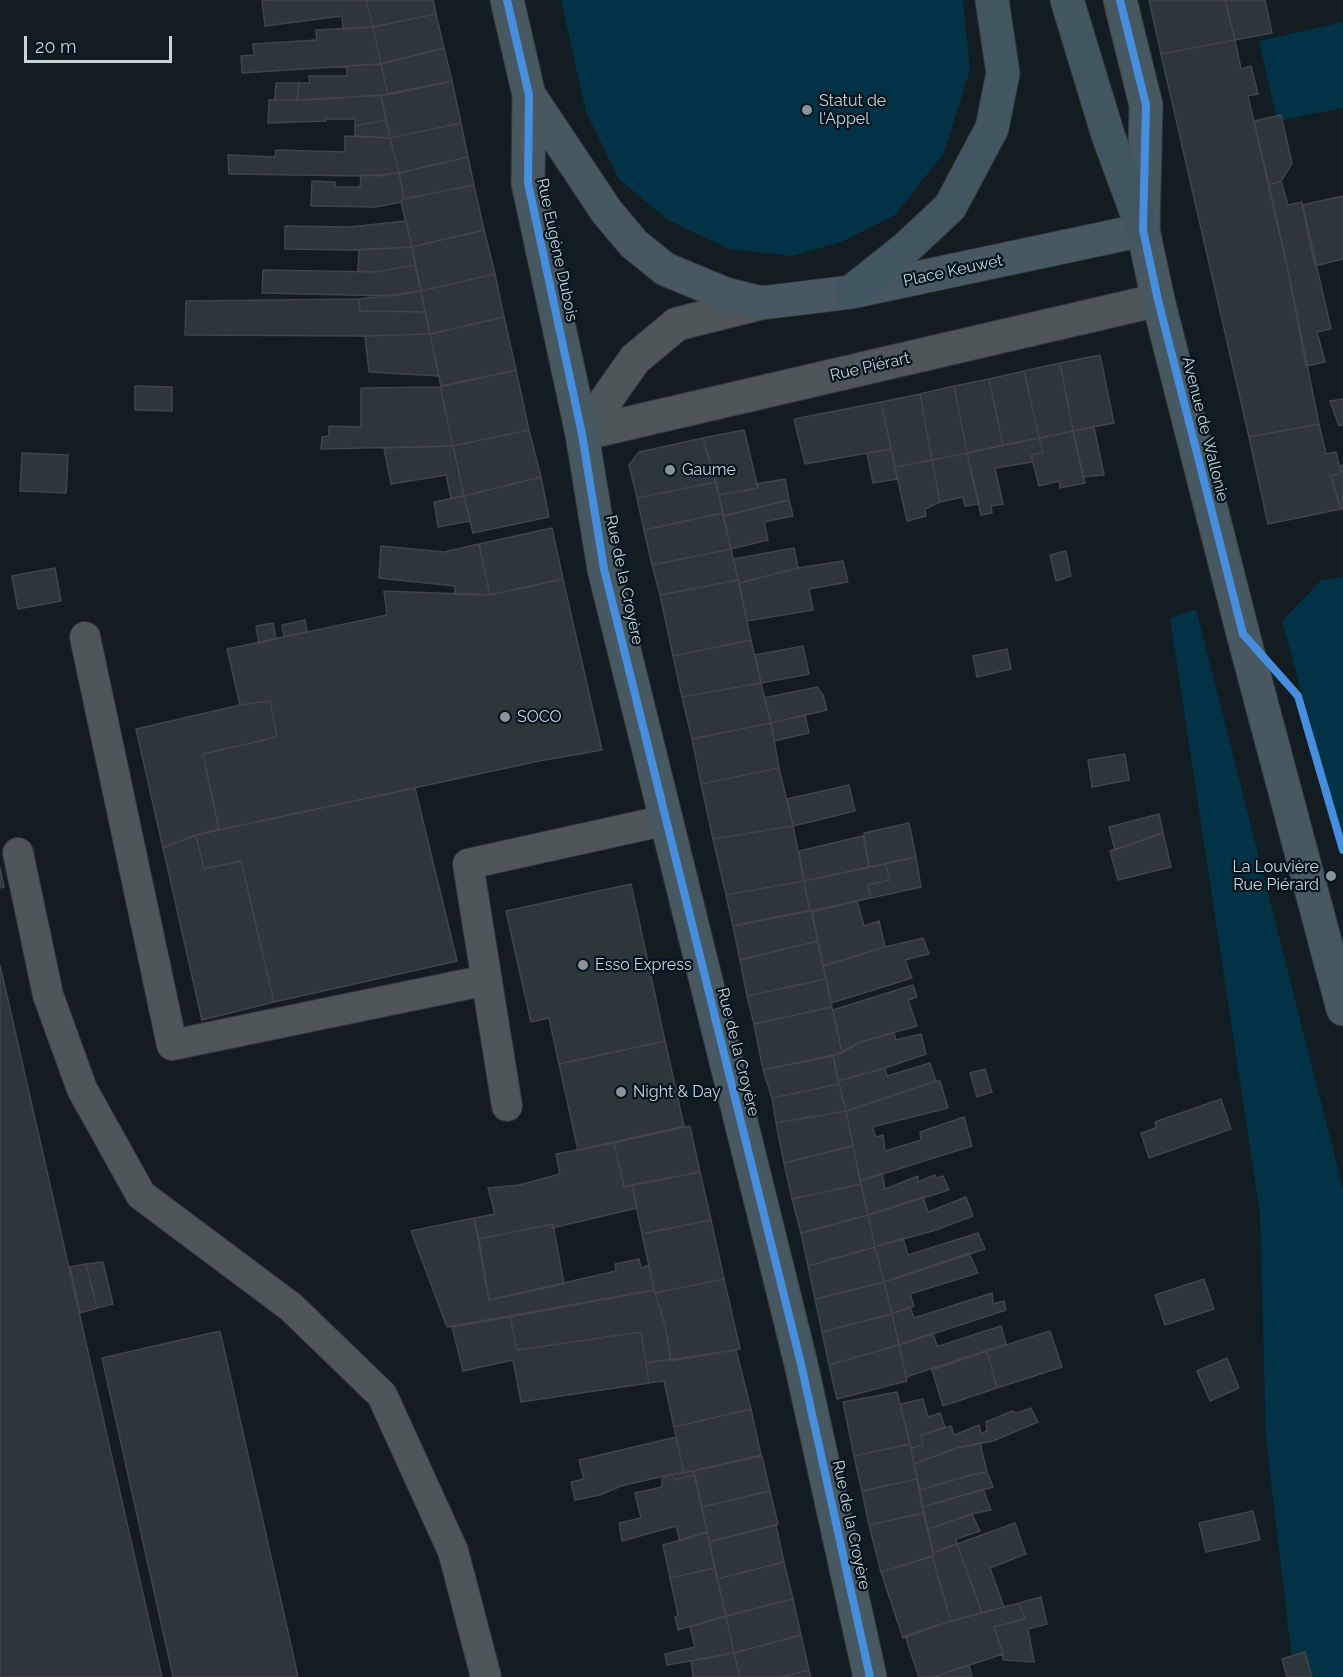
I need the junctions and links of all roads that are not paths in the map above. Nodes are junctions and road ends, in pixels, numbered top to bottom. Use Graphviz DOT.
graph roads {
  1 [pos="507,0"];
  2 [pos="992,0"];
  3 [pos="1067,0"];
  4 [pos="1120,0"];
  5 [pos="529,95"];
  6 [pos="1143,230"];
  7 [pos="851,292"];
  8 [pos="1158,300"];
  9 [pos="761,303"];
  10 [pos="582,434"];
  11 [pos="86,637"];
  12 [pos="667,820"];
  13 [pos="18,853"];
  14 [pos="487,980"];
  15 [pos="1343,1009"];
  16 [pos="507,1107"];
  17 [pos="486,1677"];
  18 [pos="870,1677"];
  1 -- 5 [label="main road, Rue Eugène Dubois"];
  2 -- 7 [label="highway"];
  3 -- 6 [label="highway"];
  4 -- 6 [label="main road, Avenue de Wallonie"];
  5 -- 9 [label="main road, Place Keuwet"];
  5 -- 10 [label="main road, Rue Eugène Dubois"];
  6 -- 7 [label="main road, Place Keuwet"];
  6 -- 8 [label="main road, Avenue de Wallonie"];
  7 -- 9 [label="main road, Place Keuwet"];
  8 -- 10 [label="street, Rue Piérart"];
  8 -- 15 [label="main road, Avenue de Wallonie"];
  9 -- 10 [label="street, Place Keuwet"];
  10 -- 12 [label="main road, Rue de la Croyère"];
  11 -- 14 [label="lane"];
  12 -- 14 [label="lane"];
  12 -- 18 [label="main road, Rue de la Croyère"];
  13 -- 17 [label="lane"];
  14 -- 16 [label="lane"];
}
